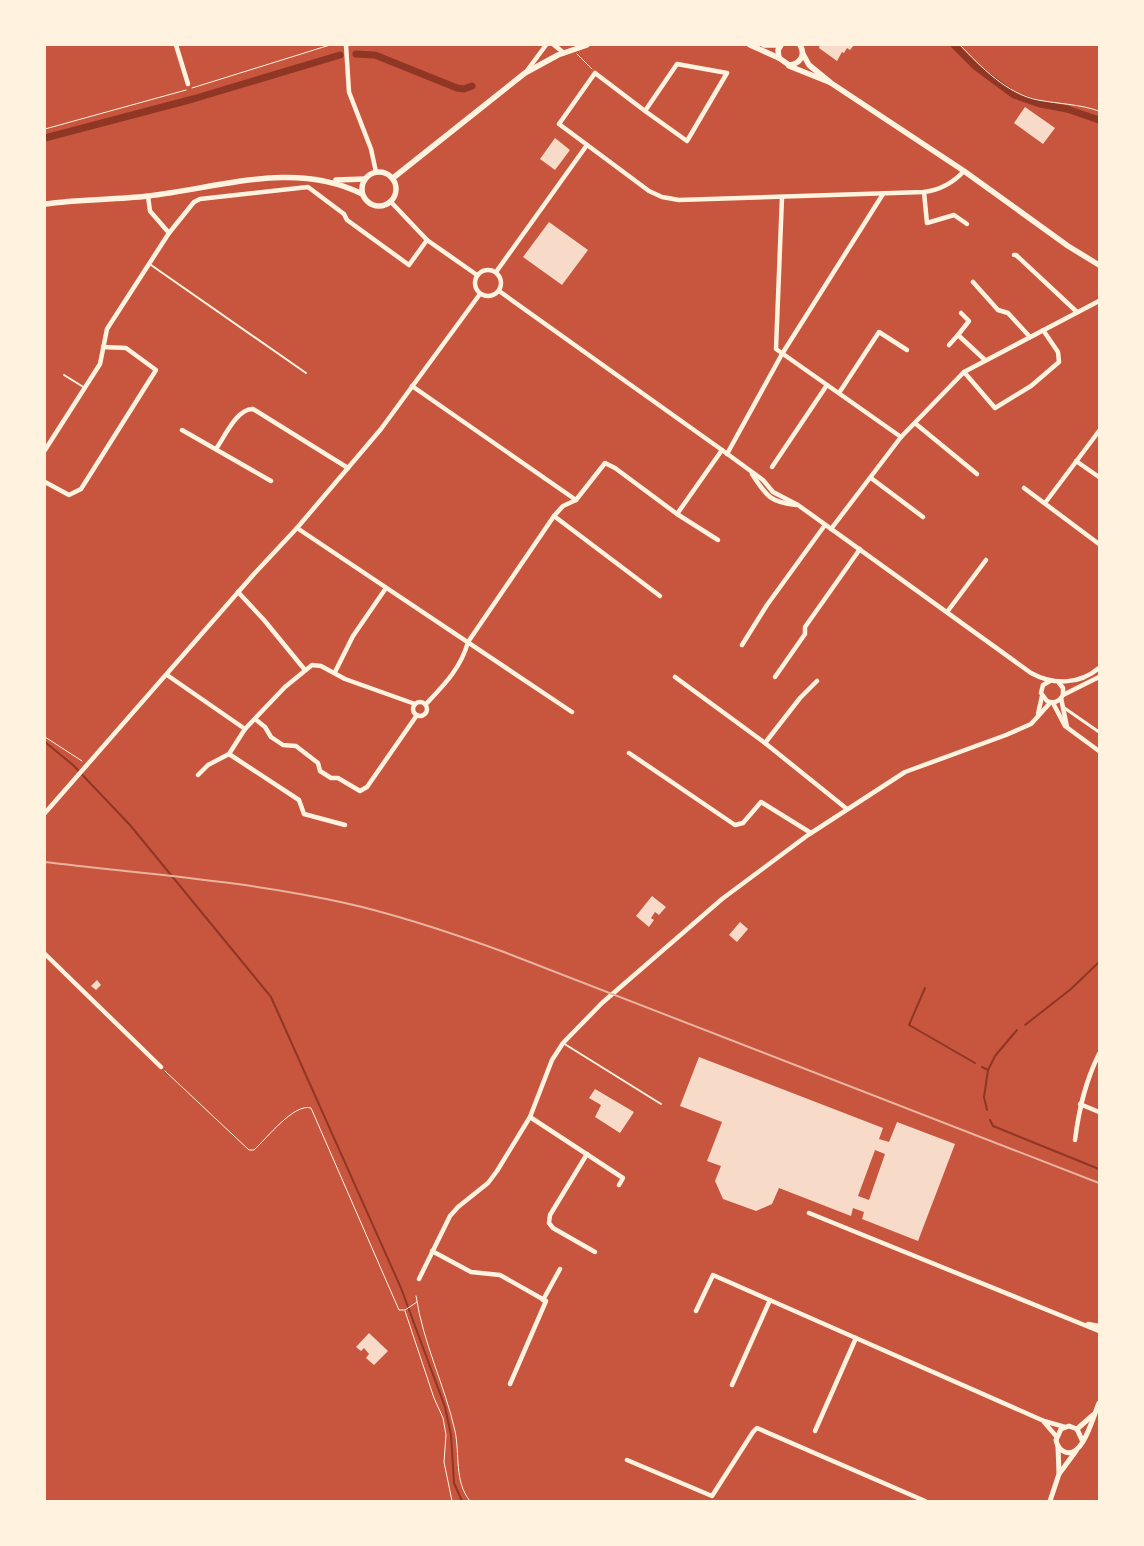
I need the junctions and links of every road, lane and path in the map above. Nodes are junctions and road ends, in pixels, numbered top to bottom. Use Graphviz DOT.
graph roads {
  1 [pos="176,45"];
  2 [pos="346,45"];
  3 [pos="546,45"];
  4 [pos="554,45"];
  5 [pos="587,45"];
  6 [pos="750,45"];
  7 [pos="764,45"];
  8 [pos="780,45"];
  9 [pos="800,45"];
  10 [pos="960,45"];
  11 [pos="576,49"];
  12 [pos="564,53"];
  13 [pos="803,54"];
  14 [pos="779,58"];
  15 [pos="789,65"];
  16 [pos="525,73"];
  17 [pos="597,74"];
  18 [pos="831,83"];
  19 [pos="188,84"];
  20 [pos="1099,110"];
  21 [pos="645,111"];
  22 [pos="587,145"];
  23 [pos="964,171"];
  24 [pos="376,172"];
  25 [pos="393,178"];
  26 [pos="365,179"];
  27 [pos="329,180"];
  28 [pos="924,192"];
  29 [pos="362,194"];
  30 [pos="883,194"];
  31 [pos="148,196"];
  32 [pos="782,197"];
  33 [pos="391,202"];
  34 [pos="45,204"];
  35 [pos="967,224"];
  36 [pos="169,233"];
  37 [pos="427,240"];
  38 [pos="1014,255"];
  39 [pos="148,264"];
  40 [pos="1099,265"];
  41 [pos="496,272"];
  42 [pos="477,275"];
  43 [pos="973,282"];
  44 [pos="499,291"];
  45 [pos="480,294"];
  46 [pos="1099,302"];
  47 [pos="961,312"];
  48 [pos="1077,312"];
  49 [pos="1043,330"];
  50 [pos="958,336"];
  51 [pos="1030,337"];
  52 [pos="949,345"];
  53 [pos="104,347"];
  54 [pos="906,350"];
  55 [pos="782,354"];
  56 [pos="985,360"];
  57 [pos="964,372"];
  58 [pos="306,373"];
  59 [pos="64,375"];
  60 [pos="826,384"];
  61 [pos="412,386"];
  62 [pos="85,388"];
  63 [pos="839,393"];
  64 [pos="916,424"];
  65 [pos="182,430"];
  66 [pos="1099,431"];
  67 [pos="901,437"];
  68 [pos="216,449"];
  69 [pos="45,450"];
  70 [pos="722,450"];
  71 [pos="727,454"];
  72 [pos="1076,461"];
  73 [pos="772,467"];
  74 [pos="348,468"];
  75 [pos="749,471"];
  76 [pos="977,474"];
  77 [pos="871,478"];
  78 [pos="1099,478"];
  79 [pos="271,481"];
  80 [pos="45,482"];
  81 [pos="1024,488"];
  82 [pos="576,500"];
  83 [pos="1045,503"];
  84 [pos="798,505"];
  85 [pos="677,514"];
  86 [pos="554,516"];
  87 [pos="923,517"];
  88 [pos="825,525"];
  89 [pos="297,528"];
  90 [pos="832,529"];
  91 [pos="718,540"];
  92 [pos="1099,544"];
  93 [pos="860,549"];
  94 [pos="986,560"];
  95 [pos="386,588"];
  96 [pos="238,592"];
  97 [pos="660,596"];
  98 [pos="947,612"];
  99 [pos="468,642"];
  100 [pos="742,645"];
  101 [pos="1099,668"];
  102 [pos="305,670"];
  103 [pos="335,672"];
  104 [pos="1031,673"];
  105 [pos="166,675"];
  106 [pos="675,677"];
  107 [pos="775,677"];
  108 [pos="1099,677"];
  109 [pos="1051,680"];
  110 [pos="817,681"];
  111 [pos="1059,683"];
  112 [pos="1042,688"];
  113 [pos="1042,696"];
  114 [pos="1062,696"];
  115 [pos="1052,703"];
  116 [pos="415,704"];
  117 [pos="426,704"];
  118 [pos="1063,706"];
  119 [pos="572,712"];
  120 [pos="417,715"];
  121 [pos="1037,716"];
  122 [pos="255,719"];
  123 [pos="1067,728"];
  124 [pos="245,729"];
  125 [pos="1099,732"];
  126 [pos="45,737"];
  127 [pos="765,743"];
  128 [pos="1099,751"];
  129 [pos="629,753"];
  130 [pos="229,754"];
  131 [pos="86,765"];
  132 [pos="198,775"];
  133 [pos="846,810"];
  134 [pos="45,813"];
  135 [pos="345,825"];
  136 [pos="811,833"];
  137 [pos="45,954"];
  138 [pos="563,1043"];
  139 [pos="1099,1054"];
  140 [pos="161,1067"];
  141 [pos="661,1104"];
  142 [pos="1080,1104"];
  143 [pos="1099,1112"];
  144 [pos="530,1118"];
  145 [pos="1075,1140"];
  146 [pos="587,1154"];
  147 [pos="619,1185"];
  148 [pos="810,1213"];
  149 [pos="432,1252"];
  150 [pos="596,1252"];
  151 [pos="560,1269"];
  152 [pos="419,1279"];
  153 [pos="416,1296"];
  154 [pos="543,1300"];
  155 [pos="770,1300"];
  156 [pos="417,1302"];
  157 [pos="405,1310"];
  158 [pos="696,1311"];
  159 [pos="1085,1324"];
  160 [pos="1099,1326"];
  161 [pos="1099,1331"];
  162 [pos="856,1338"];
  163 [pos="510,1384"];
  164 [pos="732,1384"];
  165 [pos="1099,1403"];
  166 [pos="1094,1414"];
  167 [pos="1044,1421"];
  168 [pos="1065,1427"];
  169 [pos="1077,1429"];
  170 [pos="815,1431"];
  171 [pos="1056,1436"];
  172 [pos="1082,1440"];
  173 [pos="1058,1446"];
  174 [pos="1076,1451"];
  175 [pos="627,1460"];
  176 [pos="1060,1474"];
  177 [pos="712,1496"];
  178 [pos="452,1501"];
  179 [pos="470,1501"];
  180 [pos="708,1501"];
  181 [pos="925,1501"];
  182 [pos="1050,1501"];
  1 -- 19 [label="street"];
  2 -- 24 [label="street"];
  3 -- 16 [label="street"];
  4 -- 12 [label="street"];
  5 -- 11 [label="main road"];
  6 -- 14 [label="main road"];
  7 -- 8 [label="main road"];
  8 -- 14 [label="main road"];
  9 -- 13 [label="main road"];
  10 -- 20 [label="path"];
  11 -- 12 [label="main road"];
  11 -- 17 [label="path"];
  12 -- 16 [label="main road"];
  13 -- 15 [label="main road"];
  13 -- 18 [label="main road"];
  14 -- 15 [label="main road"];
  15 -- 18 [label="main road"];
  16 -- 25 [label="main road"];
  17 -- 21 [label="street"];
  17 -- 22 [label="street"];
  18 -- 23 [label="main road"];
  21 -- 21 [label="street"];
  22 -- 32 [label="street"];
  22 -- 41 [label="street"];
  23 -- 28 [label="street"];
  23 -- 40 [label="main road"];
  24 -- 25 [label="main road"];
  24 -- 26 [label="main road"];
  25 -- 33 [label="main road"];
  26 -- 27 [label="main road"];
  26 -- 29 [label="main road"];
  27 -- 29 [label="main road"];
  27 -- 31 [label="main road"];
  28 -- 30 [label="street"];
  28 -- 35 [label="street"];
  29 -- 33 [label="main road"];
  30 -- 32 [label="street"];
  30 -- 55 [label="street"];
  31 -- 34 [label="main road"];
  31 -- 36 [label="street"];
  32 -- 55 [label="street"];
  33 -- 37 [label="street"];
  36 -- 37 [label="street"];
  36 -- 39 [label="street"];
  37 -- 42 [label="street"];
  38 -- 48 [label="street"];
  39 -- 53 [label="street"];
  39 -- 58 [label="lane"];
  41 -- 42 [label="street"];
  41 -- 44 [label="street"];
  42 -- 45 [label="street"];
  43 -- 51 [label="street"];
  44 -- 45 [label="street"];
  44 -- 70 [label="street"];
  45 -- 61 [label="street"];
  46 -- 48 [label="street"];
  47 -- 50 [label="street"];
  48 -- 49 [label="street"];
  49 -- 51 [label="street"];
  49 -- 57 [label="street"];
  50 -- 52 [label="street"];
  50 -- 56 [label="street"];
  51 -- 56 [label="street"];
  53 -- 62 [label="street"];
  53 -- 80 [label="street"];
  54 -- 63 [label="street"];
  55 -- 60 [label="street"];
  55 -- 71 [label="street"];
  56 -- 57 [label="street"];
  57 -- 64 [label="street"];
  59 -- 62 [label="lane"];
  60 -- 63 [label="street"];
  60 -- 73 [label="street"];
  61 -- 74 [label="street"];
  61 -- 82 [label="street"];
  62 -- 69 [label="street"];
  63 -- 67 [label="street"];
  64 -- 67 [label="street"];
  64 -- 76 [label="street"];
  65 -- 68 [label="street"];
  66 -- 72 [label="street"];
  67 -- 77 [label="street"];
  68 -- 74 [label="street"];
  68 -- 79 [label="street"];
  70 -- 71 [label="street"];
  70 -- 85 [label="street"];
  71 -- 75 [label="street"];
  72 -- 78 [label="street"];
  72 -- 83 [label="street"];
  74 -- 89 [label="street"];
  75 -- 84 [label="street"];
  75 -- 84 [label="street"];
  77 -- 87 [label="street"];
  77 -- 90 [label="street"];
  81 -- 83 [label="street"];
  82 -- 85 [label="street"];
  82 -- 86 [label="street"];
  83 -- 92 [label="street"];
  84 -- 88 [label="street"];
  85 -- 91 [label="street"];
  86 -- 97 [label="street"];
  86 -- 99 [label="street"];
  88 -- 90 [label="street"];
  88 -- 100 [label="street"];
  89 -- 95 [label="street"];
  89 -- 96 [label="street"];
  90 -- 93 [label="street"];
  93 -- 98 [label="street"];
  93 -- 107 [label="street"];
  94 -- 98 [label="street"];
  95 -- 99 [label="street"];
  95 -- 103 [label="street"];
  96 -- 102 [label="street"];
  96 -- 105 [label="street"];
  98 -- 104 [label="street"];
  99 -- 117 [label="street"];
  99 -- 119 [label="street"];
  101 -- 111 [label="street"];
  102 -- 103 [label="street"];
  102 -- 122 [label="street"];
  103 -- 116 [label="street"];
  104 -- 109 [label="street"];
  104 -- 112 [label="street"];
  105 -- 124 [label="street"];
  105 -- 131 [label="street"];
  106 -- 127 [label="street"];
  108 -- 114 [label="street"];
  109 -- 111 [label="street"];
  109 -- 112 [label="street"];
  110 -- 127 [label="street"];
  111 -- 114 [label="street"];
  112 -- 113 [label="street"];
  113 -- 115 [label="street"];
  113 -- 121 [label="street"];
  114 -- 115 [label="street"];
  114 -- 118 [label="street"];
  115 -- 121 [label="street"];
  115 -- 123 [label="street"];
  116 -- 117 [label="street"];
  116 -- 120 [label="street"];
  117 -- 120 [label="street"];
  118 -- 123 [label="street"];
  118 -- 125 [label="street"];
  120 -- 122 [label="street"];
  121 -- 133 [label="street"];
  122 -- 124 [label="street"];
  123 -- 128 [label="street"];
  124 -- 130 [label="street"];
  126 -- 131 [label="path"];
  127 -- 133 [label="street"];
  129 -- 136 [label="street"];
  130 -- 132 [label="street"];
  130 -- 135 [label="street"];
  131 -- 134 [label="street"];
  133 -- 136 [label="street"];
  136 -- 138 [label="street"];
  137 -- 140 [label="street"];
  138 -- 141 [label="lane"];
  138 -- 144 [label="street"];
  139 -- 142 [label="street"];
  140 -- 157 [label="path"];
  142 -- 143 [label="street"];
  142 -- 145 [label="street"];
  144 -- 146 [label="street"];
  144 -- 149 [label="street"];
  146 -- 147 [label="street"];
  146 -- 150 [label="street"];
  148 -- 159 [label="street"];
  149 -- 152 [label="street"];
  149 -- 154 [label="street"];
  151 -- 154 [label="street"];
  153 -- 156 [label="path"];
  154 -- 163 [label="street"];
  155 -- 158 [label="street"];
  155 -- 162 [label="street"];
  155 -- 164 [label="street"];
  156 -- 157 [label="path"];
  156 -- 179 [label="path"];
  157 -- 178 [label="path"];
  159 -- 160 [label="street"];
  159 -- 161 [label="street"];
  162 -- 167 [label="street"];
  162 -- 170 [label="street"];
  165 -- 166 [label="street"];
  166 -- 169 [label="street"];
  166 -- 172 [label="street"];
  167 -- 168 [label="street"];
  167 -- 171 [label="street"];
  168 -- 169 [label="street"];
  168 -- 171 [label="street"];
  169 -- 172 [label="street"];
  171 -- 173 [label="street"];
  172 -- 174 [label="street"];
  173 -- 174 [label="street"];
  173 -- 176 [label="street"];
  174 -- 176 [label="street"];
  175 -- 177 [label="street"];
  176 -- 182 [label="street"];
  177 -- 180 [label="street"];
  177 -- 181 [label="street"];
}
